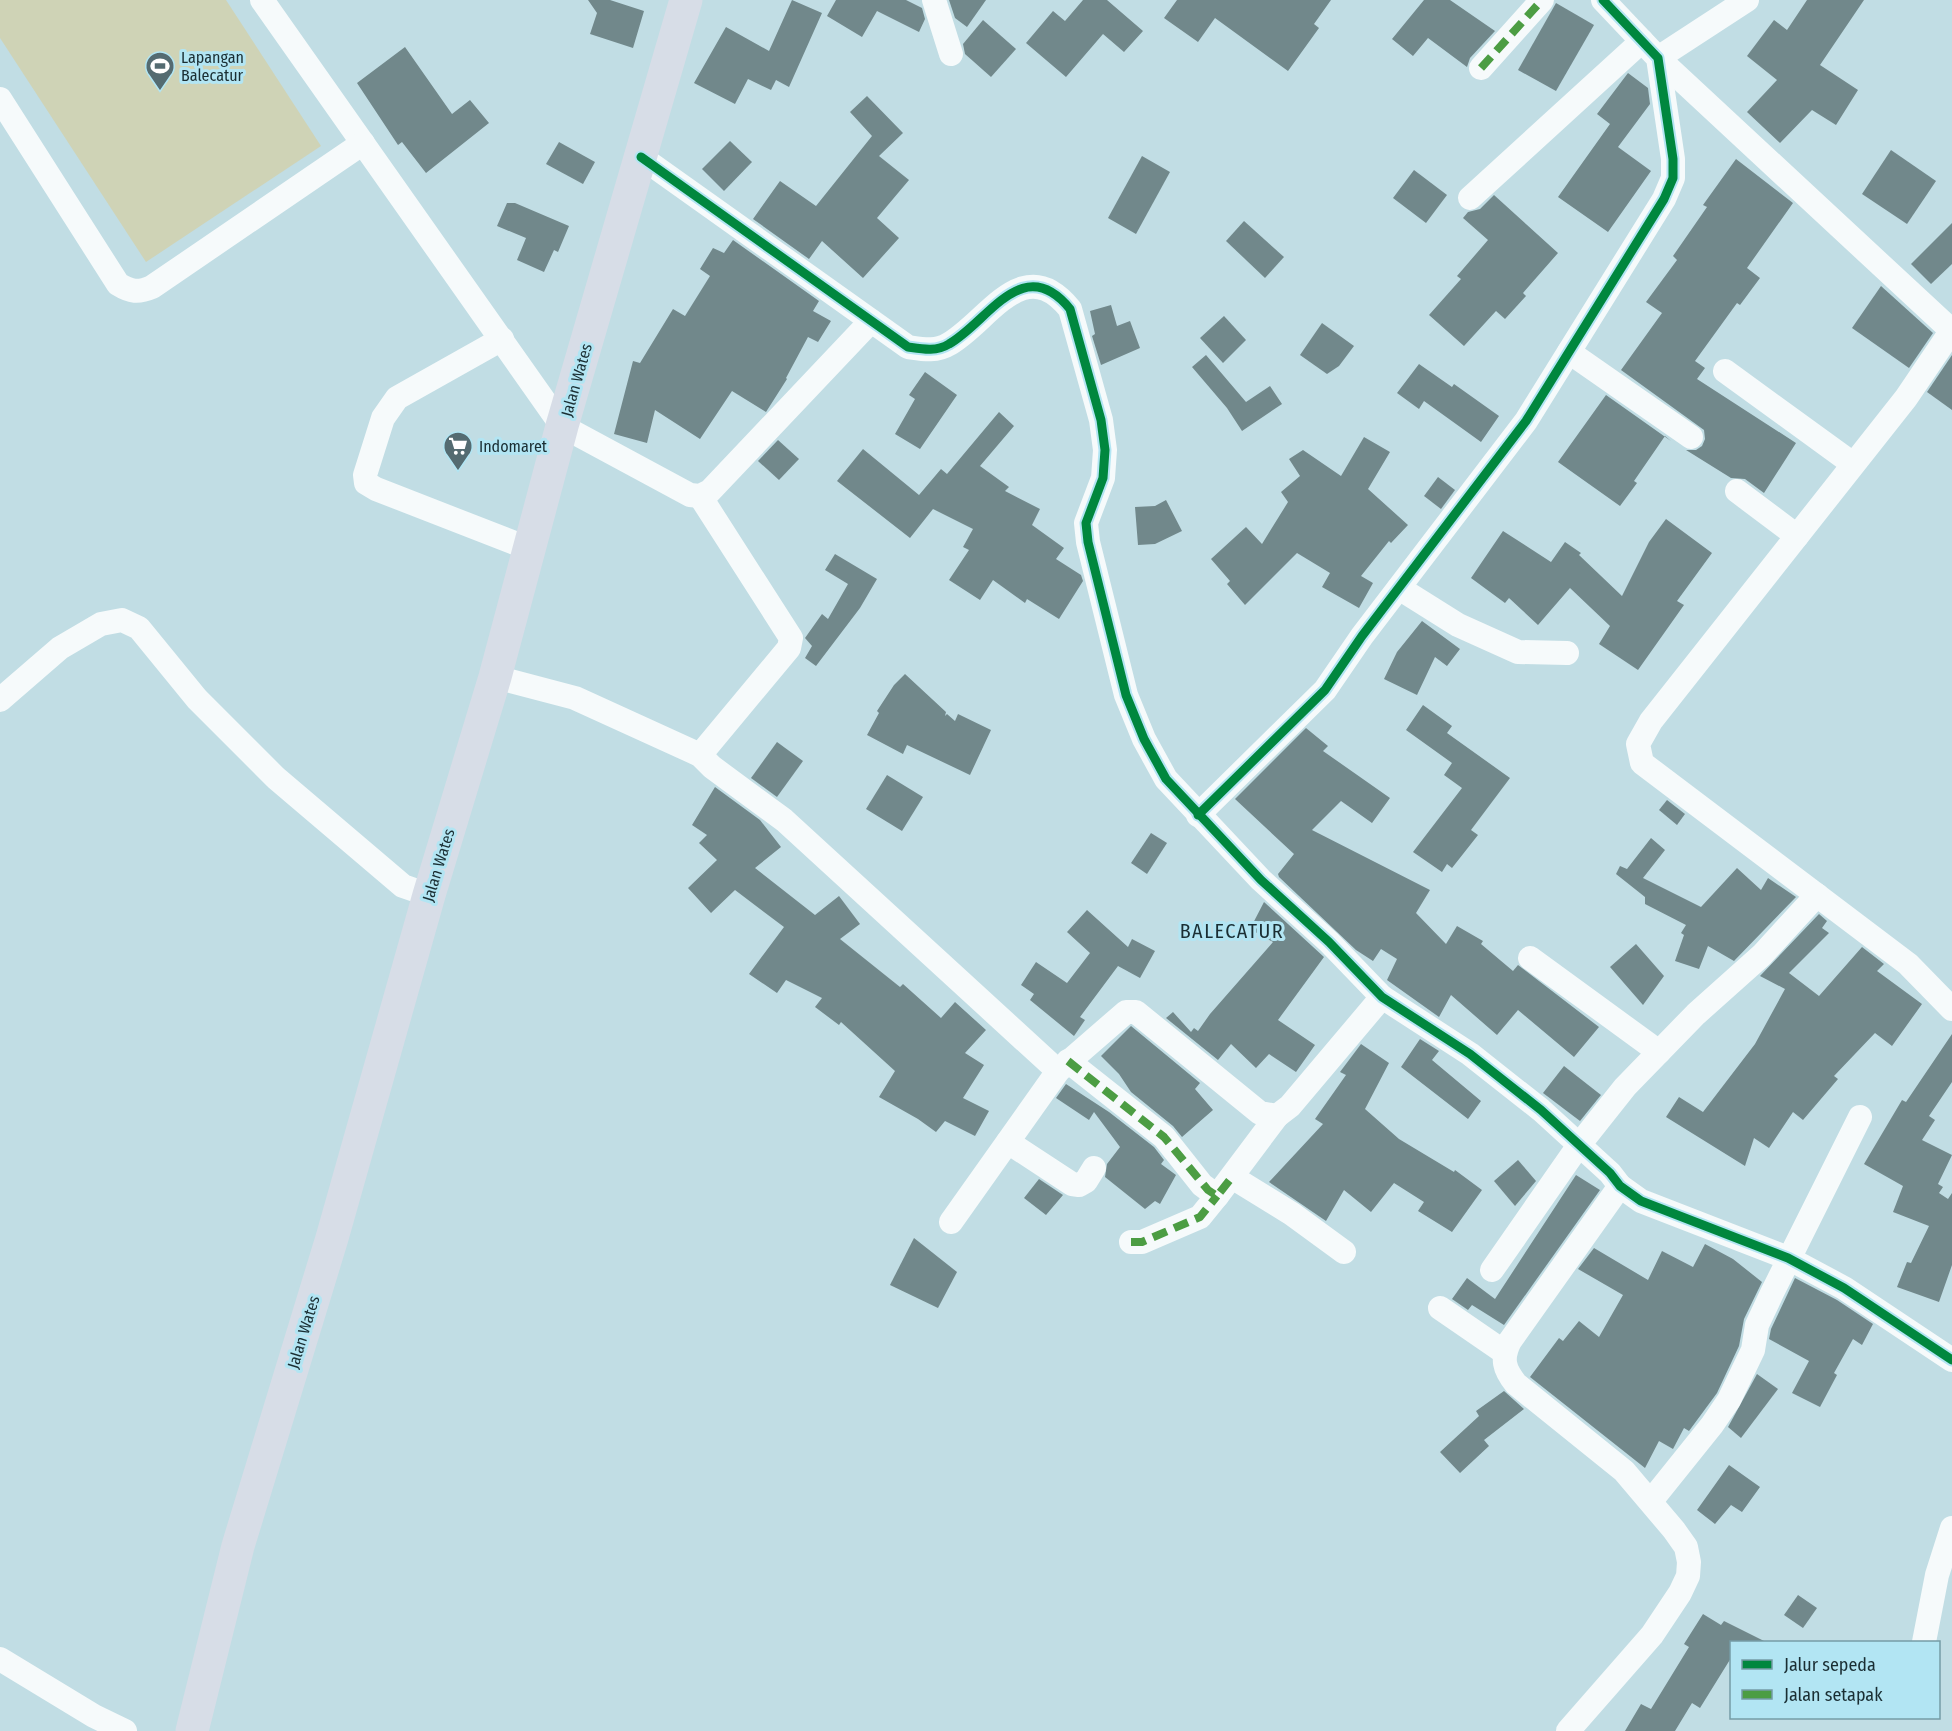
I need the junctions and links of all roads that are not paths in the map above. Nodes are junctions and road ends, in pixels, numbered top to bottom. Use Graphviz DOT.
graph roads {
  1 [pos="262,0"];
  2 [pos="686,0"];
  3 [pos="933,0"];
  4 [pos="1542,0"];
  5 [pos="1603,0"];
  6 [pos="1747,0"];
  7 [pos="1650,50"];
  8 [pos="951,54"];
  9 [pos="1480,68"];
  10 [pos="0,99"];
  11 [pos="363,144"];
  12 [pos="641,157"];
  13 [pos="1470,198"];
  14 [pos="871,321"];
  15 [pos="1952,330"];
  16 [pos="502,339"];
  17 [pos="1569,352"];
  18 [pos="1725,371"];
  19 [pos="562,426"];
  20 [pos="1691,437"];
  21 [pos="1853,464"];
  22 [pos="1737,491"];
  23 [pos="700,496"];
  24 [pos="1797,536"];
  25 [pos="530,549"];
  26 [pos="1399,588"];
  27 [pos="1567,653"];
  28 [pos="495,677"];
  29 [pos="0,700"];
  30 [pos="700,755"];
  31 [pos="1198,815"];
  32 [pos="429,895"];
  33 [pos="1817,895"];
  34 [pos="1530,958"];
  35 [pos="1382,997"];
  36 [pos="1952,1009"];
  37 [pos="1659,1052"];
  38 [pos="1063,1066"];
  39 [pos="1277,1116"];
  40 [pos="1860,1117"];
  41 [pos="1008,1142"];
  42 [pos="1579,1145"];
  43 [pos="1094,1168"];
  44 [pos="1232,1177"];
  45 [pos="1620,1186"];
  46 [pos="1217,1196"];
  47 [pos="951,1222"];
  48 [pos="1131,1242"];
  49 [pos="1344,1252"];
  50 [pos="1788,1258"];
  51 [pos="1492,1270"];
  52 [pos="1440,1308"];
  53 [pos="1504,1353"];
  54 [pos="1952,1360"];
  55 [pos="1651,1502"];
  56 [pos="1952,1528"];
  57 [pos="1924,1641"];
  58 [pos="0,1659"];
  59 [pos="125,1731"];
  60 [pos="192,1731"];
  61 [pos="1568,1731"];
  1 -- 11 [label="street"];
  2 -- 12 [label="highway, Jalan Wates"];
  3 -- 8 [label="street"];
  4 -- 9 [label="street"];
  5 -- 7 [label="street"];
  6 -- 7 [label="street"];
  7 -- 13 [label="street"];
  7 -- 15 [label="street"];
  7 -- 17 [label="street"];
  10 -- 11 [label="street"];
  11 -- 16 [label="street"];
  12 -- 14 [label="street"];
  12 -- 19 [label="highway, Jalan Wates"];
  14 -- 23 [label="street"];
  14 -- 31 [label="street"];
  15 -- 21 [label="street"];
  16 -- 19 [label="street"];
  16 -- 25 [label="street"];
  17 -- 20 [label="street"];
  17 -- 26 [label="street"];
  18 -- 21 [label="street"];
  19 -- 23 [label="street"];
  19 -- 25 [label="highway, Jalan Wates"];
  21 -- 24 [label="street"];
  22 -- 24 [label="street"];
  23 -- 30 [label="street"];
  24 -- 33 [label="street"];
  25 -- 28 [label="highway, Jalan Wates"];
  26 -- 27 [label="street"];
  26 -- 31 [label="street"];
  28 -- 30 [label="street"];
  28 -- 32 [label="highway, Jalan Wates"];
  29 -- 32 [label="street"];
  30 -- 38 [label="street"];
  31 -- 35 [label="street"];
  32 -- 60 [label="highway, Jalan Wates"];
  33 -- 36 [label="street"];
  33 -- 37 [label="street"];
  34 -- 37 [label="street"];
  35 -- 39 [label="street"];
  35 -- 42 [label="street"];
  37 -- 42 [label="street"];
  38 -- 39 [label="street"];
  38 -- 41 [label="street"];
  38 -- 46 [label="street"];
  39 -- 44 [label="street"];
  40 -- 50 [label="street"];
  41 -- 43 [label="street"];
  41 -- 47 [label="street"];
  42 -- 45 [label="street"];
  42 -- 51 [label="street"];
  44 -- 46 [label="street"];
  44 -- 49 [label="street"];
  45 -- 50 [label="street"];
  45 -- 53 [label="street"];
  46 -- 48 [label="street"];
  50 -- 54 [label="street"];
  50 -- 55 [label="street"];
  52 -- 53 [label="street"];
  53 -- 55 [label="street"];
  55 -- 61 [label="street"];
  56 -- 57 [label="street"];
  58 -- 59 [label="street"];
}
